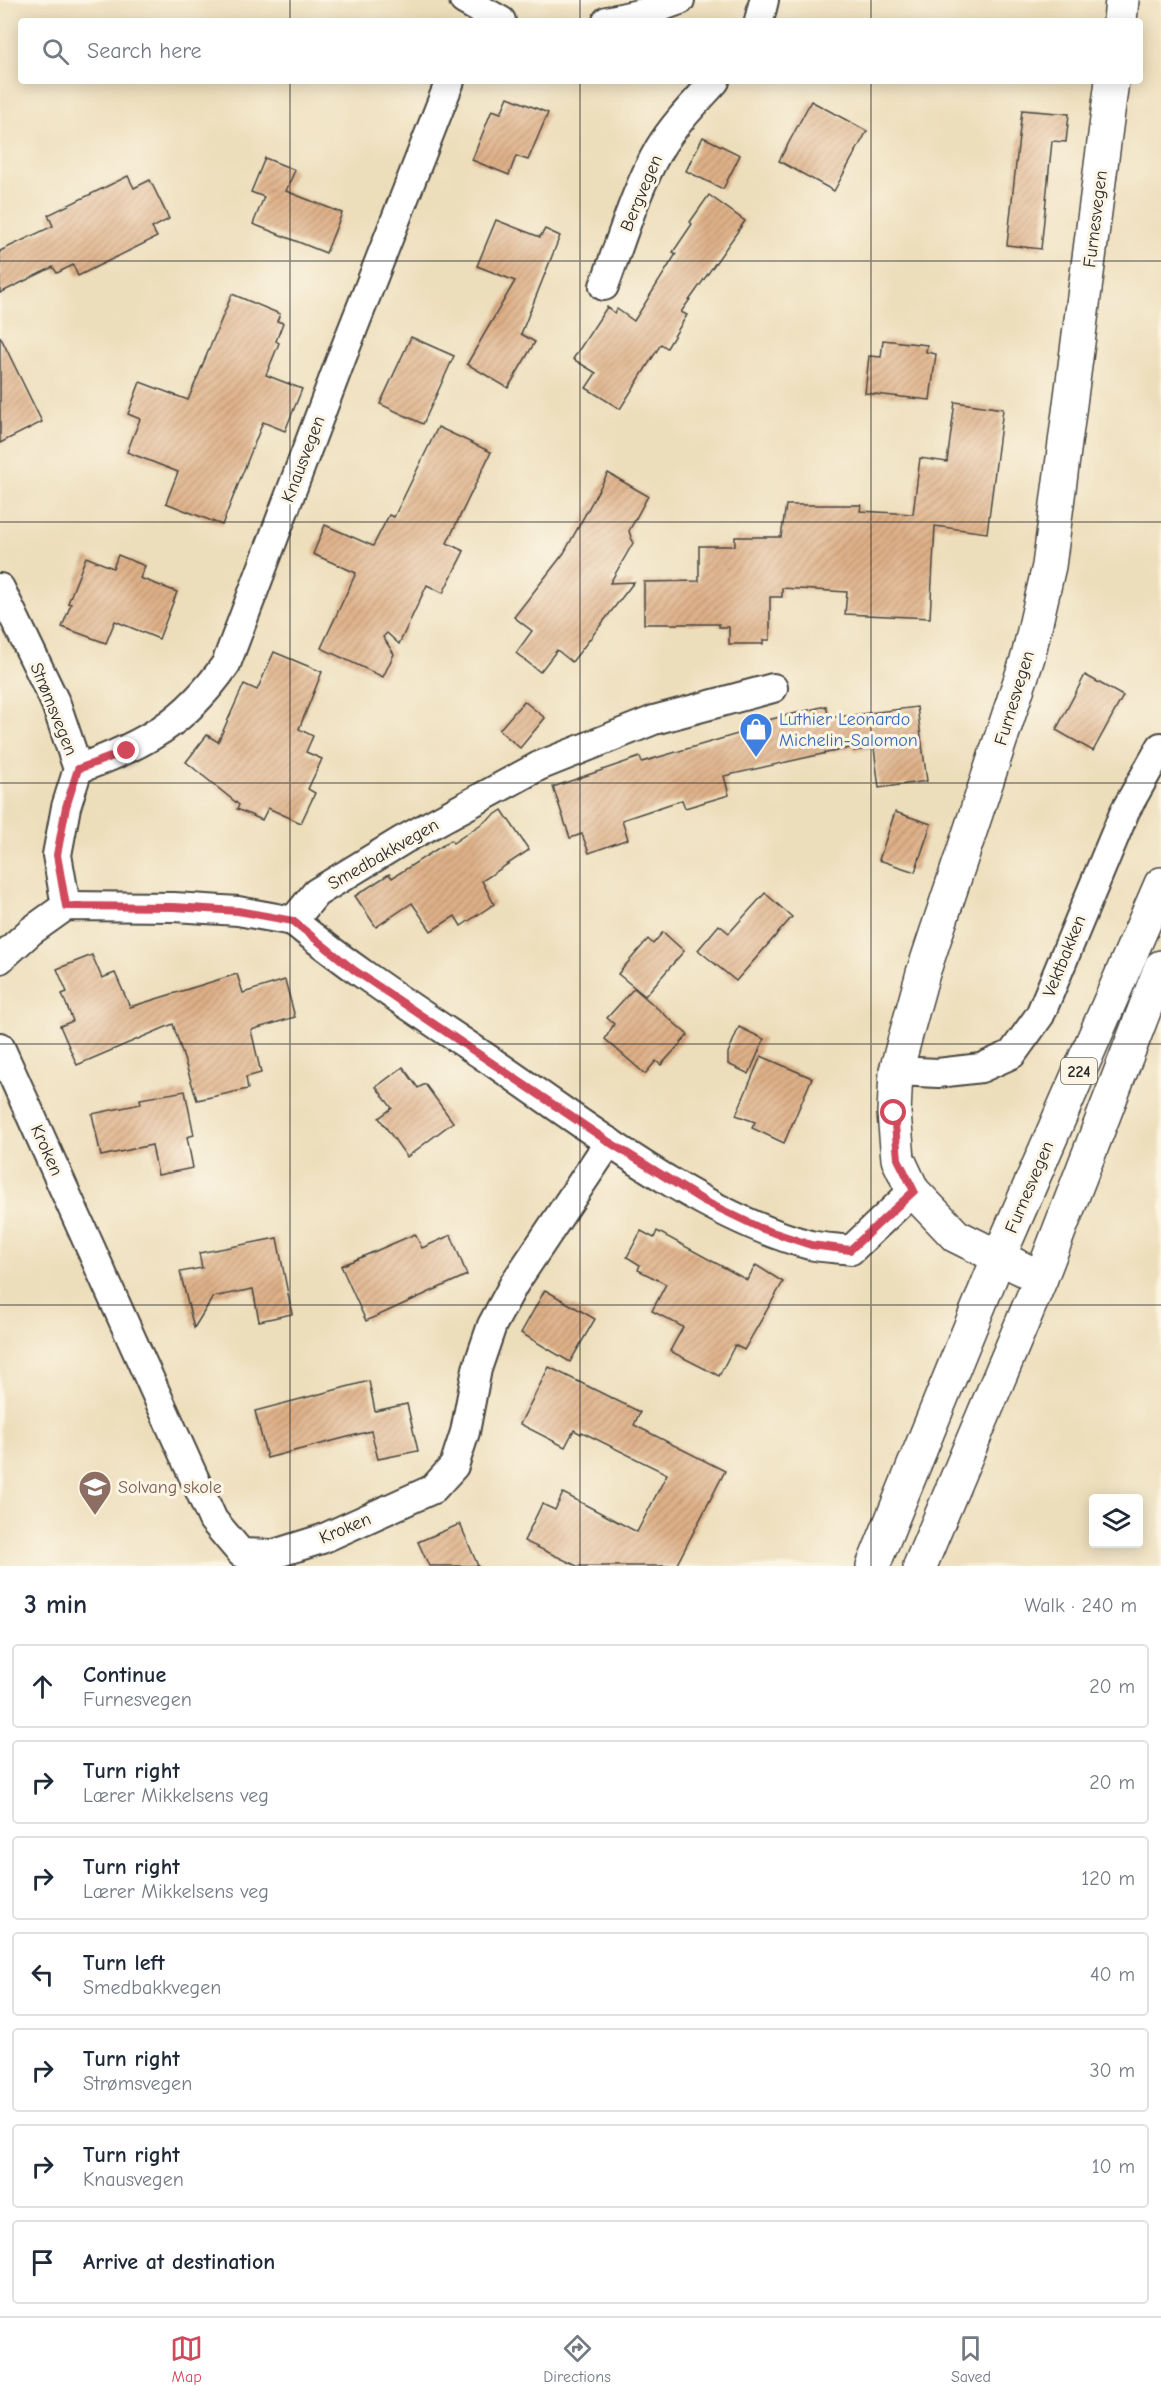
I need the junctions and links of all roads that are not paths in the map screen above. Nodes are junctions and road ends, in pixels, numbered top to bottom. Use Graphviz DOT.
graph roads {
  1 [pos="681,0"];
  2 [pos="764,0"];
  3 [pos="1122,0"];
  4 [pos="620,18"];
  5 [pos="760,18"];
  6 [pos="1120,18"];
  7 [pos="449,84"];
  8 [pos="712,84"];
  9 [pos="1112,84"];
  10 [pos="604,286"];
  11 [pos="0,588"];
  12 [pos="773,688"];
  13 [pos="1161,747"];
  14 [pos="78,769"];
  15 [pos="1161,884"];
  16 [pos="66,906"];
  17 [pos="293,921"];
  18 [pos="0,959"];
  19 [pos="1161,968"];
  20 [pos="0,1047"];
  21 [pos="896,1071"];
  22 [pos="609,1142"];
  23 [pos="914,1191"];
  24 [pos="998,1259"];
  25 [pos="1041,1278"];
  26 [pos="873,1566"];
  27 [pos="920,1566"];
  1 -- 4 [label="street"];
  2 -- 5 [label="street"];
  3 -- 6 [label="main road"];
  7 -- 14 [label="street, Knausvegen"];
  8 -- 10 [label="street, Bergvegen"];
  9 -- 21 [label="main road, Furnesvegen"];
  11 -- 14 [label="street, Strømsvegen"];
  12 -- 17 [label="street, Smedbakkvegen"];
  13 -- 21 [label="street, Vektbakken"];
  14 -- 16 [label="street, Strømsvegen"];
  15 -- 24 [label="main road, Furnesvegen / 224"];
  16 -- 17 [label="street"];
  16 -- 18 [label="street"];
  17 -- 22 [label="street"];
  19 -- 25 [label="main road, 224"];
  20 -- 22 [label="street, Kroken"];
  21 -- 23 [label="main road, Furnesvegen"];
  22 -- 23 [label="street"];
  23 -- 24 [label="main road, Furnesvegen"];
  24 -- 25 [label="main road, Furnesvegen"];
  24 -- 26 [label="main road, Furnesvegen / 224"];
  25 -- 27 [label="main road, 224"];
}
